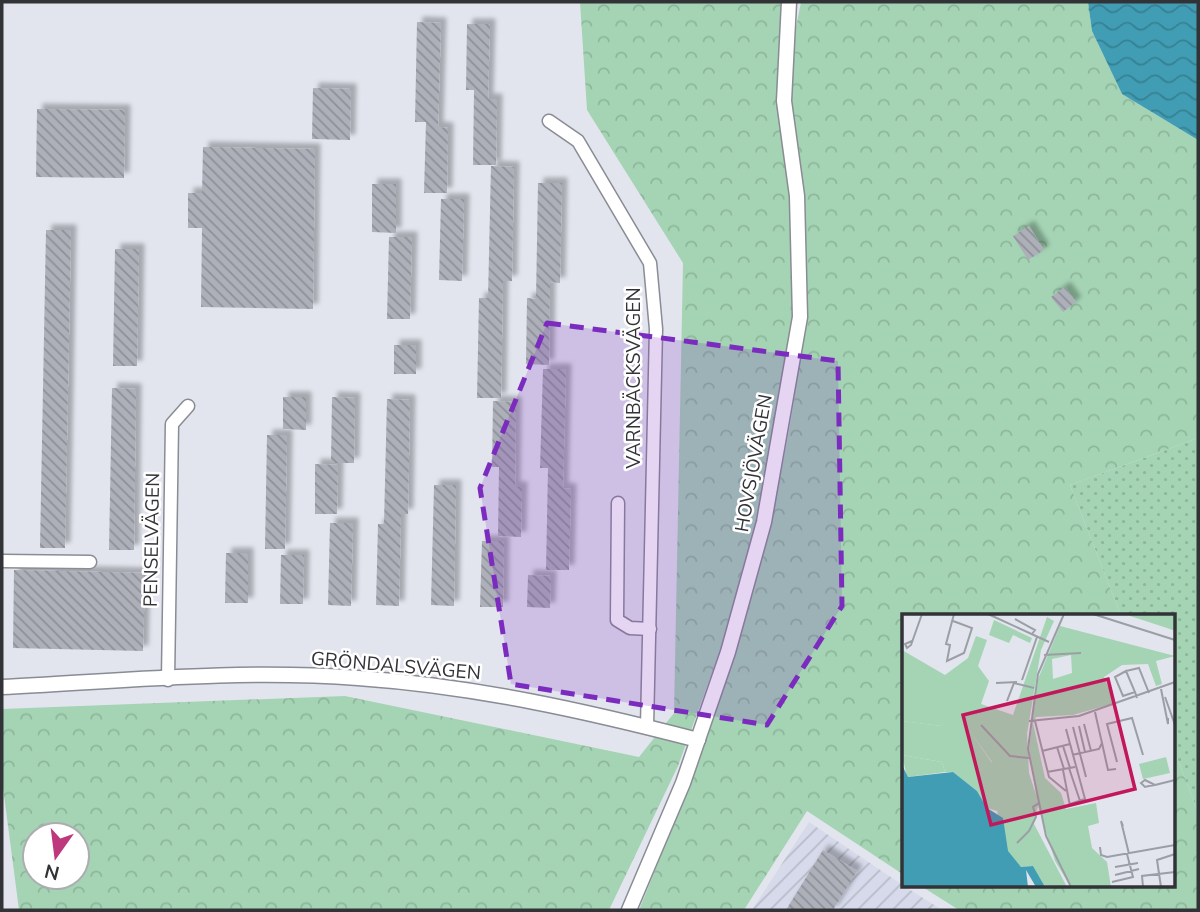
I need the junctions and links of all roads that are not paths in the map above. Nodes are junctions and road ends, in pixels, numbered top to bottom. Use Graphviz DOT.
graph roads {
  1 [pos="789,2"];
  2 [pos="549,121"];
  3 [pos="188,406"];
  4 [pos="618,503"];
  5 [pos="2,561"];
  6 [pos="90,562"];
  7 [pos="650,629"];
  8 [pos="168,680"];
  9 [pos="2,687"];
  10 [pos="648,727"];
  11 [pos="698,740"];
  12 [pos="629,910"];
  1 -- 11 [label="street, HOVSJÖVÄGEN"];
  2 -- 7 [label="street, VARNBÄCKSVÄGEN"];
  3 -- 8 [label="street, PENSELVÄGEN"];
  4 -- 7 [label="street"];
  5 -- 6 [label="street"];
  7 -- 10 [label="street, VARNBÄCKSVÄGEN"];
  8 -- 9 [label="street, GRÖNDALSVÄGEN"];
  8 -- 10 [label="street, GRÖNDALSVÄGEN"];
  10 -- 11 [label="street, GRÖNDALSVÄGEN"];
  11 -- 12 [label="street, HOVSJÖVÄGEN"];
}
